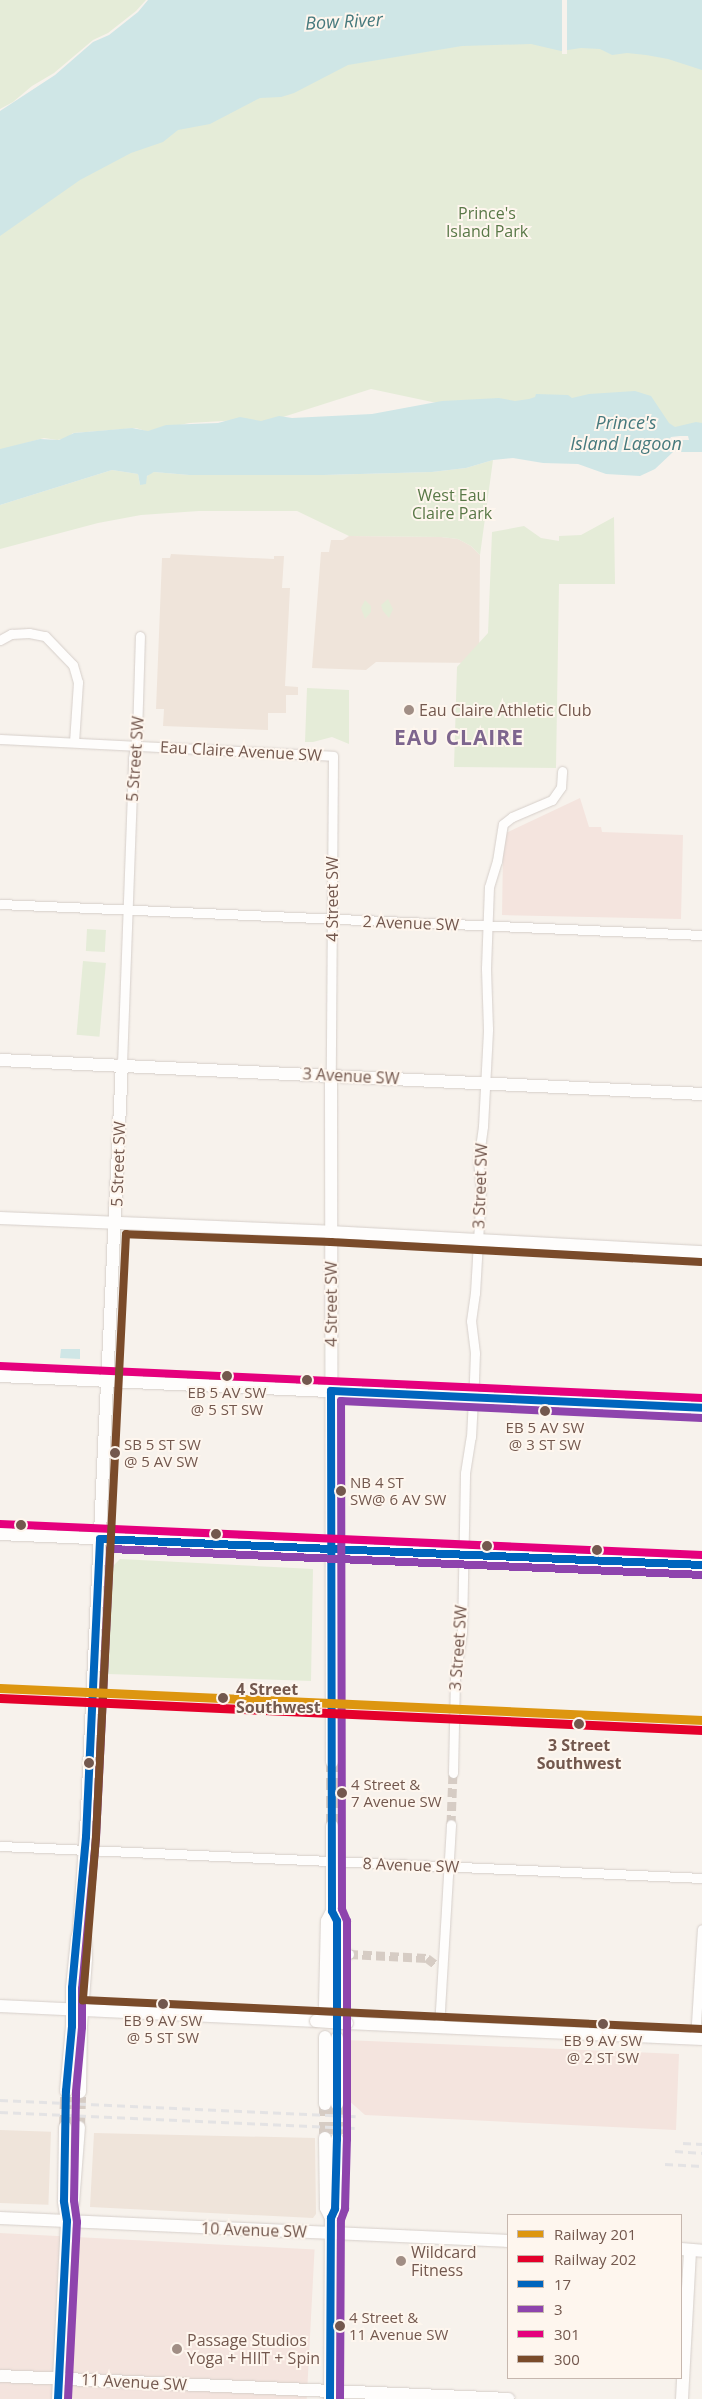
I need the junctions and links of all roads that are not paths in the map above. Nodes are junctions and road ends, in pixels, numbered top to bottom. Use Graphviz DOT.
graph roads {
  1 [pos="140,636"];
  2 [pos="0,640"];
  3 [pos="0,739"];
  4 [pos="74,742"];
  5 [pos="135,746"];
  6 [pos="333,756"];
  7 [pos="562,772"];
  8 [pos="0,904"];
  9 [pos="128,910"];
  10 [pos="332,920"];
  11 [pos="488,926"];
  12 [pos="702,935"];
  13 [pos="0,1060"];
  14 [pos="122,1064"];
  15 [pos="331,1075"];
  16 [pos="484,1082"];
  17 [pos="702,1094"];
  18 [pos="0,1218"];
  19 [pos="116,1224"];
  20 [pos="331,1232"];
  21 [pos="478,1241"];
  22 [pos="702,1252"];
  23 [pos="0,1376"];
  24 [pos="107,1380"];
  25 [pos="330,1391"];
  26 [pos="473,1397"];
  27 [pos="702,1408"];
  28 [pos="0,1534"];
  29 [pos="100,1539"];
  30 [pos="331,1549"];
  31 [pos="463,1554"];
  32 [pos="702,1564"];
  33 [pos="332,1762"];
  34 [pos="453,1773"];
  35 [pos="451,1824"];
  36 [pos="332,1826"];
  37 [pos="0,1846"];
  38 [pos="84,1850"];
  39 [pos="332,1862"];
  40 [pos="448,1866"];
  41 [pos="702,1878"];
  42 [pos="332,1911"];
  43 [pos="702,1929"];
  44 [pos="349,1954"];
  45 [pos="337,1962"];
  46 [pos="435,1964"];
  47 [pos="442,1972"];
  48 [pos="0,2006"];
  49 [pos="77,2009"];
  50 [pos="439,2027"];
  51 [pos="331,2038"];
  52 [pos="699,2039"];
  53 [pos="66,2092"];
  54 [pos="80,2092"];
  55 [pos="331,2104"];
  56 [pos="65,2127"];
  57 [pos="78,2127"];
  58 [pos="331,2139"];
  59 [pos="0,2218"];
  60 [pos="67,2221"];
  61 [pos="331,2233"];
  62 [pos="507,2241"];
  63 [pos="691,2250"];
  64 [pos="0,2376"];
  65 [pos="59,2378"];
  66 [pos="330,2395"];
  67 [pos="58,2399"];
  68 [pos="508,2399"];
  69 [pos="682,2399"];
  1 -- 5 [label="street, 5 Street SW"];
  2 -- 4 [label="street"];
  3 -- 4 [label="street, Eau Claire Avenue SW"];
  4 -- 5 [label="street, Eau Claire Avenue SW"];
  5 -- 6 [label="street, Eau Claire Avenue SW"];
  5 -- 9 [label="street, 5 Street SW"];
  6 -- 10 [label="street, 4 Street SW"];
  7 -- 11 [label="street, 3 Street SW"];
  8 -- 9 [label="street, 2 Avenue SW"];
  9 -- 10 [label="street, 2 Avenue SW"];
  9 -- 14 [label="street, 5 Street SW"];
  10 -- 11 [label="street, 2 Avenue SW"];
  10 -- 15 [label="street, 4 Street SW"];
  11 -- 12 [label="street, 2 Avenue SW"];
  11 -- 16 [label="street, 3 Street SW"];
  13 -- 14 [label="main road, 3 Avenue SW"];
  14 -- 15 [label="main road, 3 Avenue SW"];
  14 -- 19 [label="main road, 5 Street SW"];
  15 -- 16 [label="main road, 3 Avenue SW"];
  15 -- 20 [label="main road, 4 Street SW"];
  16 -- 17 [label="main road, 3 Avenue SW"];
  16 -- 21 [label="street, 3 Street SW"];
  18 -- 19 [label="main road"];
  19 -- 20 [label="main road"];
  19 -- 24 [label="main road, 5 Street SW"];
  20 -- 21 [label="main road"];
  20 -- 25 [label="main road, 4 Street SW"];
  21 -- 22 [label="main road"];
  21 -- 26 [label="street, 3 Street SW"];
  23 -- 24 [label="main road"];
  24 -- 25 [label="main road"];
  24 -- 29 [label="main road, 5 Street SW"];
  25 -- 26 [label="main road"];
  25 -- 30 [label="main road, 4 Street SW"];
  26 -- 27 [label="main road"];
  26 -- 31 [label="street, 3 Street SW"];
  28 -- 29 [label="main road"];
  29 -- 30 [label="main road"];
  29 -- 38 [label="main road, 5 Street SW"];
  30 -- 31 [label="main road"];
  30 -- 33 [label="main road, 4 Street SW"];
  31 -- 32 [label="main road"];
  31 -- 34 [label="street, 3 Street SW"];
  35 -- 40 [label="street"];
  36 -- 39 [label="main road"];
  37 -- 38 [label="street, 8 Avenue SW"];
  38 -- 39 [label="street, 8 Avenue SW"];
  38 -- 49 [label="main road, 5 Street SW"];
  39 -- 40 [label="street, 8 Avenue SW"];
  39 -- 42 [label="main road"];
  40 -- 41 [label="street, 8 Avenue SW"];
  40 -- 47 [label="street"];
  42 -- 45 [label="main road"];
  42 -- 45 [label="main road"];
  43 -- 52 [label="street"];
  44 -- 45 [label="street"];
  46 -- 47 [label="street"];
  47 -- 50 [label="street"];
  48 -- 49 [label="main road"];
  49 -- 50 [label="main road, bridge"];
  49 -- 53 [label="main road, 5 Street SW"];
  49 -- 54 [label="main road, 5 Street SW"];
  50 -- 52 [label="main road"];
  51 -- 55 [label="main road"];
  56 -- 60 [label="main road"];
  57 -- 60 [label="main road"];
  58 -- 61 [label="main road"];
  59 -- 60 [label="main road, 10 Avenue SW"];
  60 -- 61 [label="main road, 10 Avenue SW"];
  60 -- 65 [label="main road"];
  61 -- 62 [label="main road, 10 Avenue SW"];
  61 -- 66 [label="main road"];
  63 -- 69 [label="main road"];
  64 -- 65 [label="main road, 11 Avenue SW"];
  65 -- 66 [label="main road, 11 Avenue SW"];
  65 -- 67 [label="main road"];
  66 -- 68 [label="main road, 11 Avenue SW"];
}
